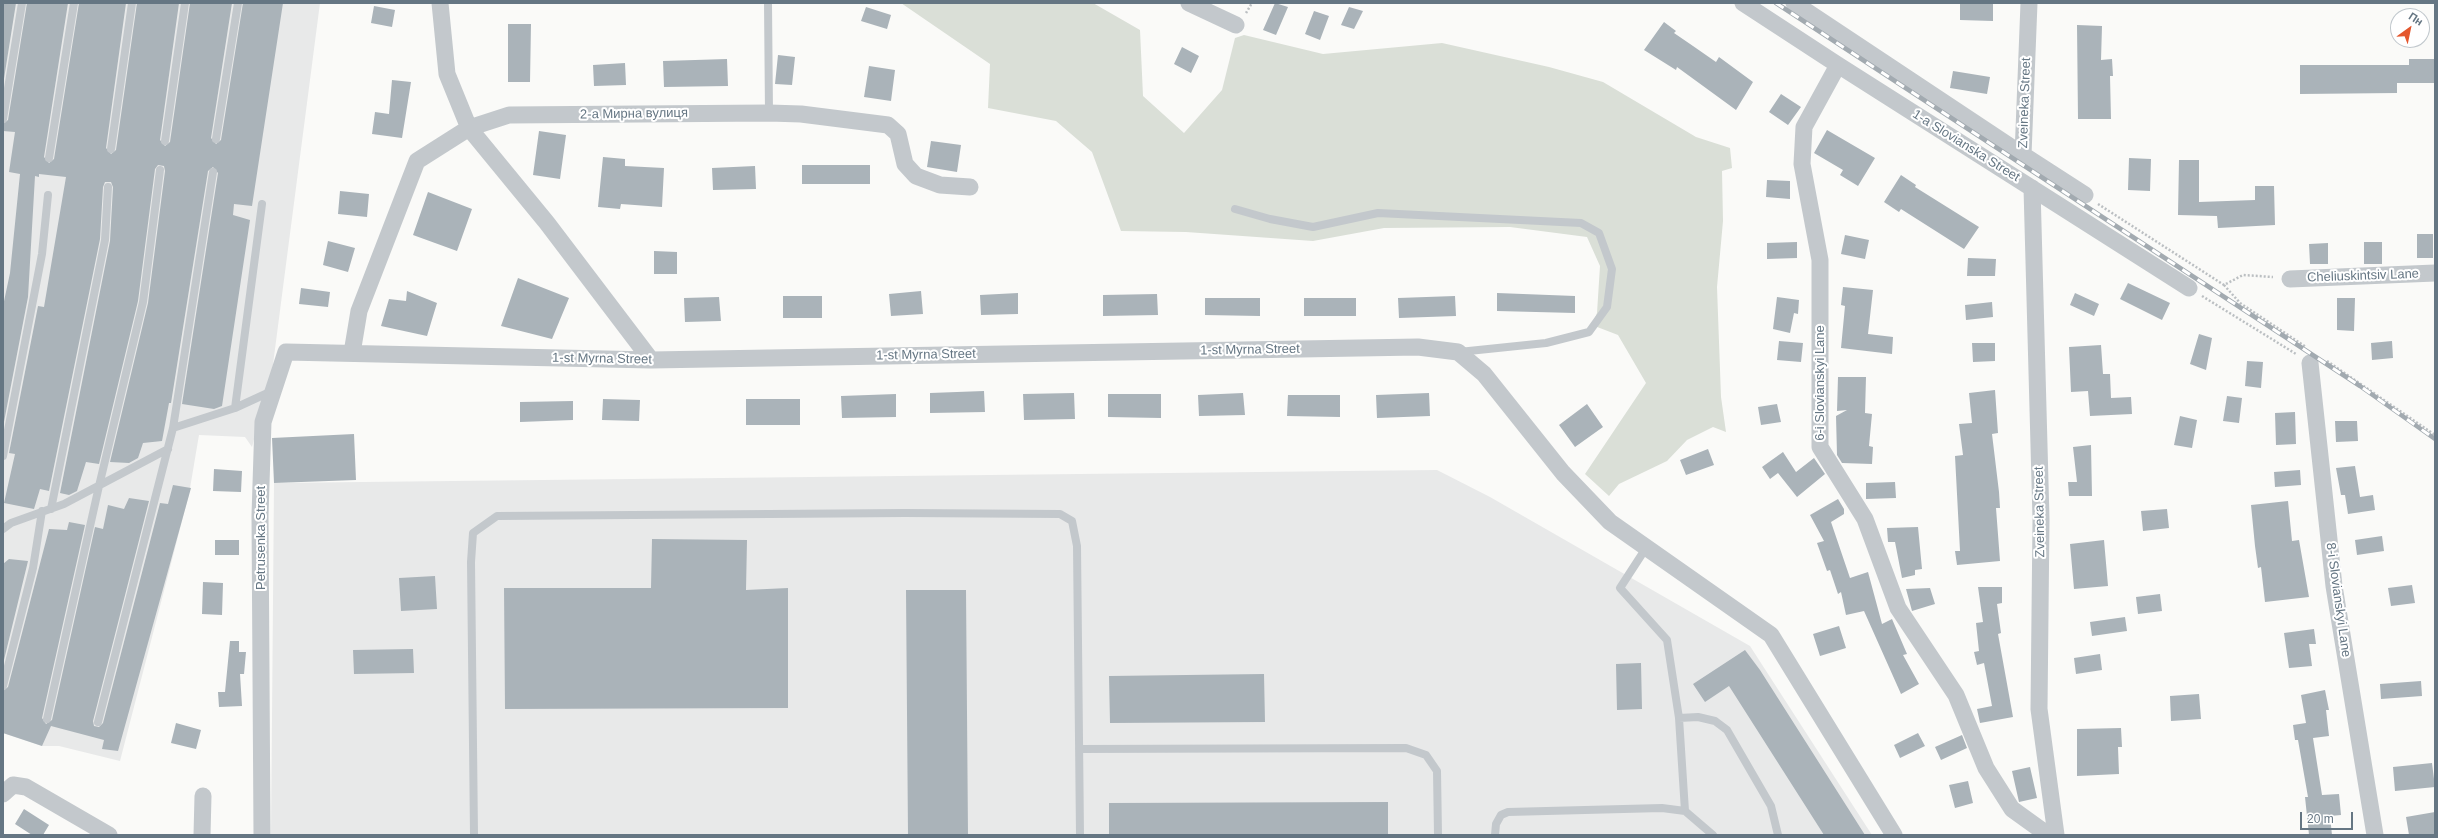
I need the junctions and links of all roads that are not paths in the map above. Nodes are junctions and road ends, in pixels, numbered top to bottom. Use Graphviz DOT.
graph roads {
  1 [pos="22,3"];
  2 [pos="74,3"];
  3 [pos="132,3"];
  4 [pos="185,3"];
  5 [pos="238,3"];
  6 [pos="440,3"];
  7 [pos="768,3"];
  8 [pos="1189,3"];
  9 [pos="1743,3"];
  10 [pos="1794,3"];
  11 [pos="2029,3"];
  12 [pos="1236,25"];
  13 [pos="1838,65"];
  14 [pos="769,112"];
  15 [pos="3,119"];
  16 [pos="468,128"];
  17 [pos="216,139"];
  18 [pos="165,141"];
  19 [pos="110,149"];
  20 [pos="2023,155"];
  21 [pos="49,158"];
  22 [pos="160,170"];
  23 [pos="213,172"];
  24 [pos="108,187"];
  25 [pos="970,187"];
  26 [pos="2032,188"];
  27 [pos="48,195"];
  28 [pos="2085,195"];
  29 [pos="262,204"];
  30 [pos="1235,209"];
  31 [pos="2435,273"];
  32 [pos="2290,279"];
  33 [pos="2189,288"];
  34 [pos="1458,352"];
  35 [pos="352,353"];
  36 [pos="393,354"];
  37 [pos="651,360"];
  38 [pos="2310,363"];
  39 [pos="273,390"];
  40 [pos="235,408"];
  41 [pos="173,428"];
  42 [pos="168,449"];
  43 [pos="3,456"];
  44 [pos="99,486"];
  45 [pos="51,508"];
  46 [pos="42,512"];
  47 [pos="3,529"];
  48 [pos="1646,548"];
  49 [pos="3,686"];
  50 [pos="1679,718"];
  51 [pos="47,719"];
  52 [pos="98,722"];
  53 [pos="1079,749"];
  54 [pos="3,794"];
  55 [pos="203,796"];
  56 [pos="1685,811"];
  57 [pos="109,835"];
  58 [pos="202,835"];
  59 [pos="262,835"];
  60 [pos="474,835"];
  61 [pos="1080,835"];
  62 [pos="1438,835"];
  63 [pos="1495,835"];
  64 [pos="1713,835"];
  65 [pos="1778,835"];
  66 [pos="1894,835"];
  67 [pos="2048,835"];
  68 [pos="2056,835"];
  69 [pos="2375,835"];
  1 -- 15 [label="lane"];
  2 -- 21 [label="lane"];
  3 -- 19 [label="lane"];
  4 -- 18 [label="lane"];
  5 -- 17 [label="lane"];
  6 -- 16 [label="street"];
  7 -- 14 [label="lane"];
  8 -- 12 [label="street"];
  9 -- 13 [label="street, 1-a Slovianska Street"];
  10 -- 20 [label="street"];
  11 -- 20 [label="street, Zveineka Street"];
  13 -- 26 [label="street, 1-a Slovianska Street"];
  13 -- 67 [label="street, 6-i Slovianskyi Lane"];
  14 -- 16 [label="street, 2-а Мирна вулиця"];
  14 -- 25 [label="street, 2-а Мирна вулиця"];
  16 -- 35 [label="street, 2-а Мирна вулиця"];
  16 -- 37 [label="street"];
  20 -- 28 [label="street, Zveineka Street"];
  22 -- 44 [label="lane"];
  23 -- 41 [label="lane"];
  24 -- 45 [label="lane"];
  26 -- 33 [label="street, 1-a Slovianska Street"];
  26 -- 68 [label="street, Zveineka Street"];
  27 -- 43 [label="lane"];
  29 -- 40 [label="lane"];
  30 -- 34 [label="lane"];
  31 -- 32 [label="street, Cheliuskintsiv Lane"];
  34 -- 37 [label="street, 1-st Myrna Street"];
  34 -- 48 [label="street"];
  35 -- 36 [label="street, Petrusenka Street"];
  35 -- 39 [label="street, Petrusenka Street"];
  36 -- 37 [label="street, 1-st Myrna Street"];
  38 -- 69 [label="street, 8-i Slovianskyi Lane"];
  39 -- 40 [label="lane"];
  39 -- 59 [label="street, Petrusenka Street"];
  40 -- 41 [label="lane"];
  41 -- 42 [label="lane"];
  42 -- 44 [label="lane"];
  42 -- 52 [label="lane"];
  44 -- 45 [label="lane"];
  44 -- 51 [label="lane"];
  45 -- 46 [label="lane"];
  46 -- 47 [label="lane"];
  46 -- 49 [label="lane"];
  48 -- 50 [label="lane"];
  48 -- 66 [label="street"];
  50 -- 56 [label="lane"];
  50 -- 65 [label="lane"];
  53 -- 60 [label="lane"];
  53 -- 61 [label="lane"];
  53 -- 62 [label="lane"];
  54 -- 57 [label="street"];
  55 -- 58 [label="street"];
  56 -- 63 [label="lane"];
  56 -- 64 [label="lane"];
}
